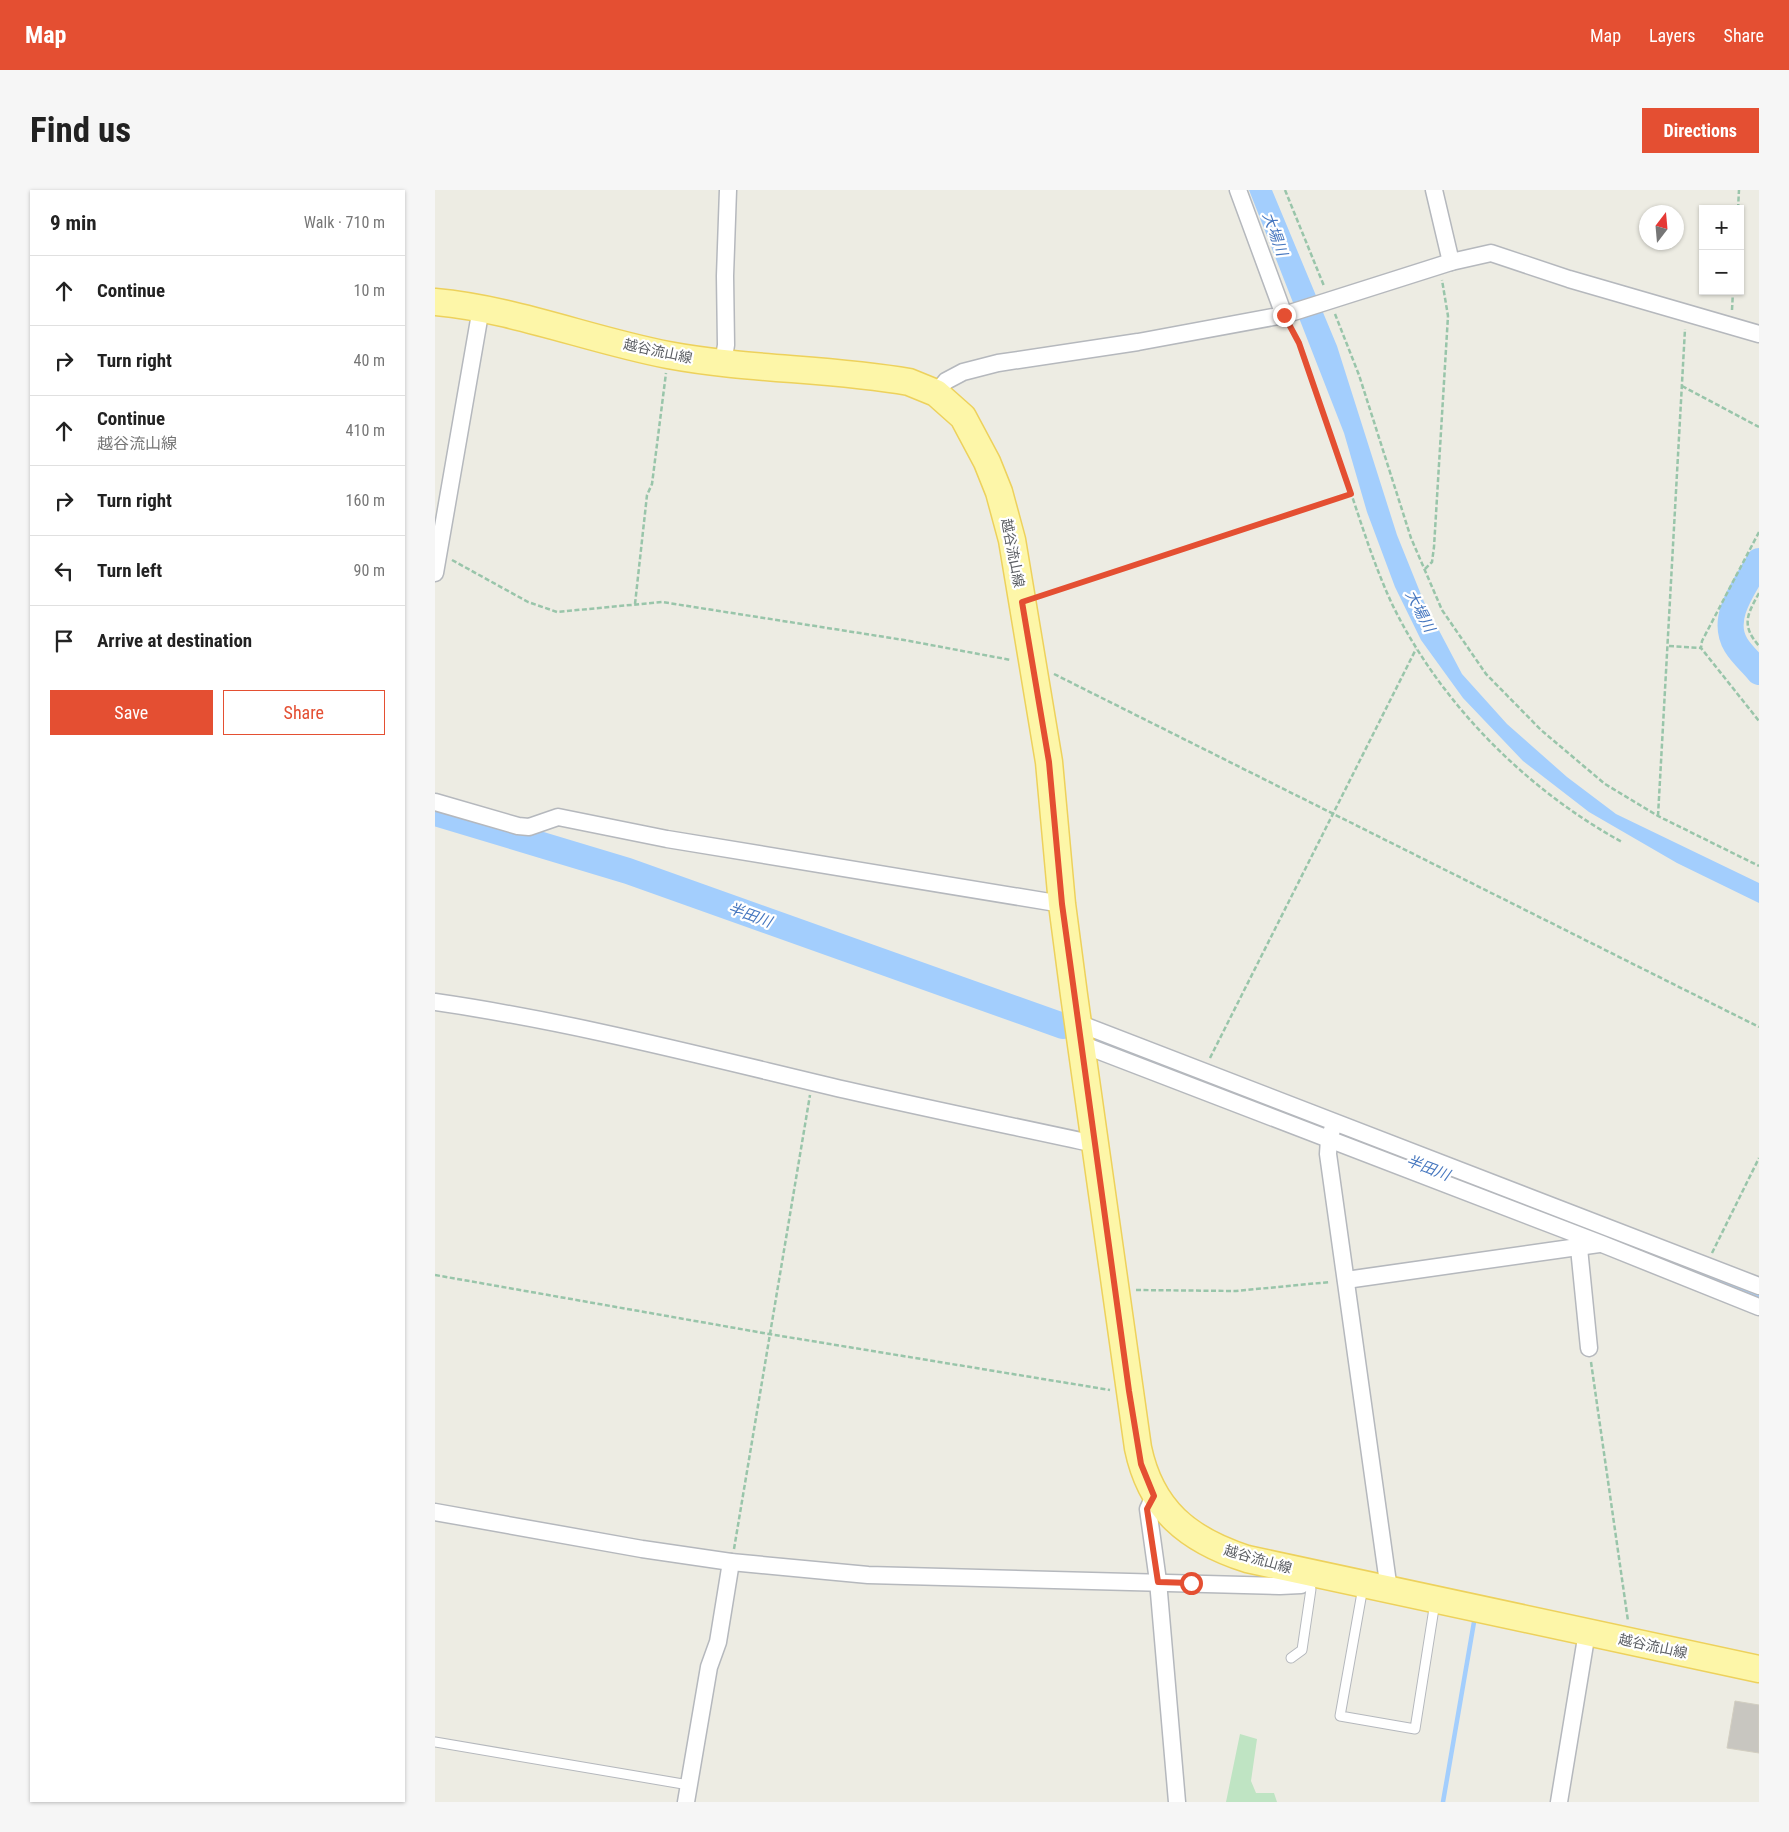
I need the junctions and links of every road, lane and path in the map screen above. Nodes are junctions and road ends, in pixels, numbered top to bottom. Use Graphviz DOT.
graph roads {
  1 [pos="728,190"];
  2 [pos="1238,190"];
  3 [pos="1285,190"];
  4 [pos="1434,190"];
  5 [pos="1739,190"];
  6 [pos="1738,205"];
  7 [pos="1445,264"];
  8 [pos="1733,295"];
  9 [pos="1327,301"];
  10 [pos="435,302"];
  11 [pos="481,308"];
  12 [pos="1686,312"];
  13 [pos="1288,314"];
  14 [pos="1731,325"];
  15 [pos="1759,334"];
  16 [pos="669,355"];
  17 [pos="723,363"];
  18 [pos="1682,386"];
  19 [pos="936,393"];
  20 [pos="1759,427"];
  21 [pos="1351,494"];
  22 [pos="1759,532"];
  23 [pos="438,556"];
  24 [pos="1425,569"];
  25 [pos="435,573"];
  26 [pos="1759,592"];
  27 [pos="1022,602"];
  28 [pos="635,604"];
  29 [pos="1669,646"];
  30 [pos="1759,646"];
  31 [pos="1701,648"];
  32 [pos="1416,649"];
  33 [pos="1033,663"];
  34 [pos="1759,721"];
  35 [pos="435,802"];
  36 [pos="1333,814"];
  37 [pos="1658,816"];
  38 [pos="1622,842"];
  39 [pos="1759,866"];
  40 [pos="1062,904"];
  41 [pos="435,1002"];
  42 [pos="1759,1027"];
  43 [pos="1079,1033"];
  44 [pos="1205,1071"];
  45 [pos="812,1082"];
  46 [pos="1332,1130"];
  47 [pos="1095,1144"];
  48 [pos="1759,1158"];
  49 [pos="1576,1231"];
  50 [pos="1705,1265"];
  51 [pos="435,1276"];
  52 [pos="1346,1280"];
  53 [pos="1759,1286"];
  54 [pos="1115,1289"];
  55 [pos="1759,1307"];
  56 [pos="769,1334"];
  57 [pos="1589,1348"];
  58 [pos="1129,1391"];
  59 [pos="1154,1496"];
  60 [pos="435,1512"];
  61 [pos="731,1562"];
  62 [pos="1305,1578"];
  63 [pos="1158,1582"];
  64 [pos="1363,1585"];
  65 [pos="1389,1590"];
  66 [pos="1436,1600"];
  67 [pos="1587,1632"];
  68 [pos="1628,1641"];
  69 [pos="1291,1658"];
  70 [pos="1759,1669"];
  71 [pos="435,1742"];
  72 [pos="689,1784"];
  73 [pos="686,1802"];
  74 [pos="1177,1802"];
  75 [pos="1559,1802"];
  1 -- 17 [label="street"];
  2 -- 13 [label="street"];
  3 -- 9 [label="path"];
  4 -- 7 [label="street"];
  5 -- 6 [label="path"];
  7 -- 9 [label="street"];
  7 -- 12 [label="street"];
  7 -- 24 [label="path"];
  8 -- 14 [label="path"];
  9 -- 13 [label="street"];
  9 -- 24 [label="path"];
  10 -- 11 [label="main road, 越谷流山線"];
  11 -- 16 [label="main road, 越谷流山線"];
  11 -- 23 [label="street"];
  12 -- 14 [label="street"];
  12 -- 18 [label="path"];
  13 -- 19 [label="street"];
  13 -- 21 [label="path"];
  14 -- 15 [label="street"];
  16 -- 17 [label="main road, 越谷流山線"];
  16 -- 28 [label="path"];
  17 -- 19 [label="main road, 越谷流山線"];
  18 -- 20 [label="path"];
  18 -- 29 [label="path"];
  19 -- 27 [label="main road, 越谷流山線"];
  21 -- 27 [label="path"];
  21 -- 32 [label="path"];
  22 -- 31 [label="path"];
  23 -- 25 [label="street"];
  23 -- 28 [label="path"];
  24 -- 37 [label="path"];
  26 -- 30 [label="path"];
  27 -- 33 [label="main road, 越谷流山線"];
  28 -- 33 [label="path"];
  29 -- 31 [label="path"];
  29 -- 37 [label="path"];
  31 -- 34 [label="path"];
  32 -- 36 [label="path"];
  32 -- 38 [label="path"];
  33 -- 36 [label="path"];
  33 -- 40 [label="main road, 越谷流山線"];
  35 -- 40 [label="street"];
  36 -- 42 [label="path"];
  36 -- 44 [label="path"];
  37 -- 39 [label="path"];
  40 -- 43 [label="main road, 越谷流山線"];
  41 -- 45 [label="street"];
  43 -- 44 [label="street"];
  43 -- 46 [label="street"];
  43 -- 47 [label="main road, 越谷流山線"];
  44 -- 46 [label="street"];
  45 -- 47 [label="street"];
  45 -- 56 [label="path"];
  46 -- 49 [label="street"];
  46 -- 52 [label="street"];
  47 -- 54 [label="main road, 越谷流山線"];
  48 -- 50 [label="path"];
  49 -- 50 [label="street"];
  49 -- 52 [label="street"];
  49 -- 55 [label="street"];
  49 -- 57 [label="street"];
  50 -- 53 [label="street"];
  51 -- 56 [label="path"];
  52 -- 54 [label="path"];
  52 -- 65 [label="street"];
  54 -- 58 [label="main road, 越谷流山線"];
  56 -- 58 [label="path"];
  56 -- 61 [label="path"];
  57 -- 68 [label="path"];
  58 -- 59 [label="main road, 越谷流山線"];
  59 -- 62 [label="main road, 越谷流山線"];
  59 -- 63 [label="street"];
  60 -- 61 [label="street"];
  61 -- 63 [label="street"];
  61 -- 72 [label="street"];
  62 -- 63 [label="street"];
  62 -- 64 [label="main road, 越谷流山線"];
  62 -- 69 [label="lane"];
  63 -- 74 [label="street"];
  64 -- 65 [label="main road, 越谷流山線"];
  64 -- 66 [label="lane"];
  65 -- 66 [label="main road, 越谷流山線"];
  66 -- 67 [label="main road, 越谷流山線"];
  67 -- 68 [label="main road, 越谷流山線"];
  67 -- 75 [label="street"];
  68 -- 70 [label="main road, 越谷流山線"];
  71 -- 72 [label="lane"];
  72 -- 73 [label="street"];
}
